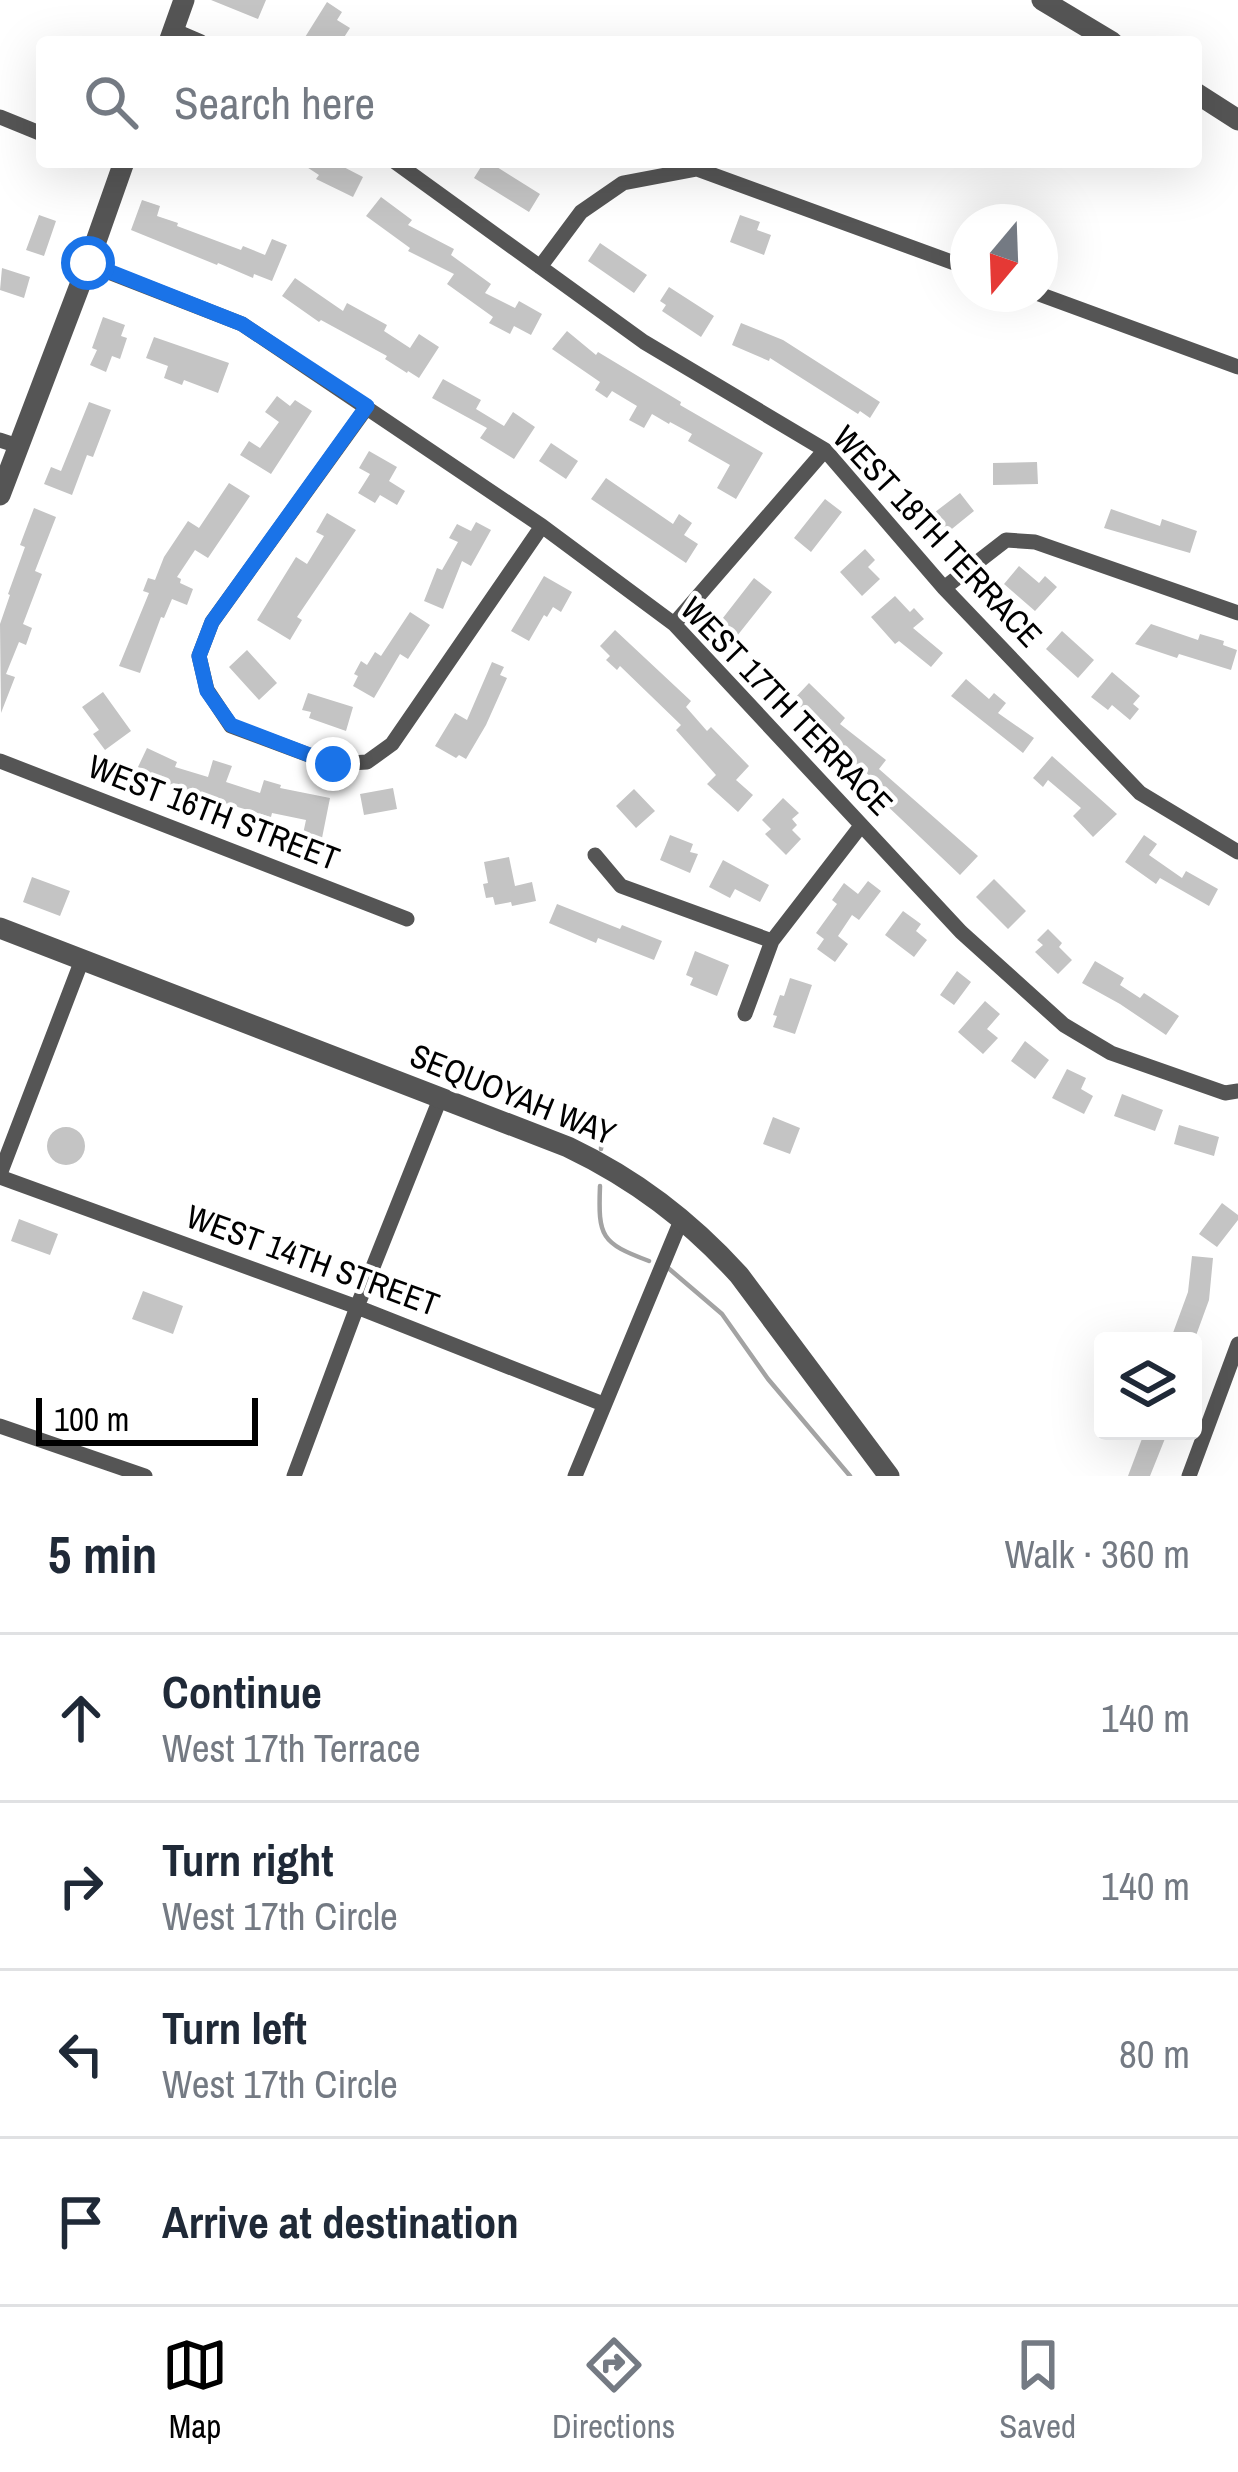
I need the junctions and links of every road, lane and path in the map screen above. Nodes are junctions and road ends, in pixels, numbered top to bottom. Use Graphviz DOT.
graph roads {
  1 [pos="184,0"];
  2 [pos="1042,0"];
  3 [pos="171,36"];
  4 [pos="1102,36"];
  5 [pos="1202,97"];
  6 [pos="0,118"];
  7 [pos="1238,120"];
  8 [pos="36,132"];
  9 [pos="119,168"];
  10 [pos="403,168"];
  11 [pos="950,261"];
  12 [pos="88,263"];
  13 [pos="540,267"];
  14 [pos="1058,301"];
  15 [pos="1238,367"];
  16 [pos="367,406"];
  17 [pos="9,443"];
  18 [pos="825,450"];
  19 [pos="0,495"];
  20 [pos="542,526"];
  21 [pos="944,588"];
  22 [pos="1238,613"];
  23 [pos="674,625"];
  24 [pos="0,761"];
  25 [pos="860,827"];
  26 [pos="1238,852"];
  27 [pos="596,855"];
  28 [pos="407,919"];
  29 [pos="0,928"];
  30 [pos="772,941"];
  31 [pos="82,960"];
  32 [pos="745,1014"];
  33 [pos="1238,1091"];
  34 [pos="440,1099"];
  35 [pos="0,1176"];
  36 [pos="682,1218"];
  37 [pos="357,1307"];
  38 [pos="1238,1344"];
  39 [pos="603,1404"];
  40 [pos="0,1426"];
  41 [pos="145,1476"];
  42 [pos="294,1476"];
  43 [pos="575,1476"];
  44 [pos="890,1476"];
  45 [pos="1189,1476"];
  1 -- 3 [label="street"];
  2 -- 4 [label="street"];
  5 -- 7 [label="street"];
  6 -- 8 [label="street"];
  9 -- 12 [label="street"];
  10 -- 13 [label="street, WEST 18TH TERRACE"];
  11 -- 13 [label="street"];
  12 -- 16 [label="street, WEST 17TH TERRACE"];
  12 -- 17 [label="street"];
  13 -- 18 [label="street, WEST 18TH TERRACE"];
  14 -- 15 [label="street"];
  16 -- 20 [label="street, WEST 17TH TERRACE"];
  16 -- 20 [label="street"];
  17 -- 19 [label="street"];
  18 -- 21 [label="street, WEST 18TH TERRACE"];
  18 -- 23 [label="street"];
  20 -- 23 [label="street, WEST 17TH TERRACE"];
  21 -- 22 [label="street"];
  21 -- 26 [label="street, WEST 18TH TERRACE"];
  23 -- 25 [label="street, WEST 17TH TERRACE"];
  24 -- 28 [label="street, WEST 16TH STREET"];
  25 -- 30 [label="street"];
  25 -- 33 [label="street, WEST 17TH TERRACE"];
  27 -- 30 [label="street"];
  29 -- 31 [label="street, SEQUOYAH WAY"];
  30 -- 32 [label="street"];
  31 -- 34 [label="street, SEQUOYAH WAY"];
  31 -- 35 [label="street"];
  34 -- 36 [label="street, SEQUOYAH WAY"];
  34 -- 37 [label="street"];
  35 -- 37 [label="street, WEST 14TH STREET"];
  36 -- 39 [label="street"];
  36 -- 44 [label="street, SEQUOYAH WAY"];
  37 -- 39 [label="street, WEST 14TH STREET"];
  37 -- 42 [label="street"];
  38 -- 45 [label="street"];
  39 -- 43 [label="street"];
  40 -- 41 [label="street"];
}
